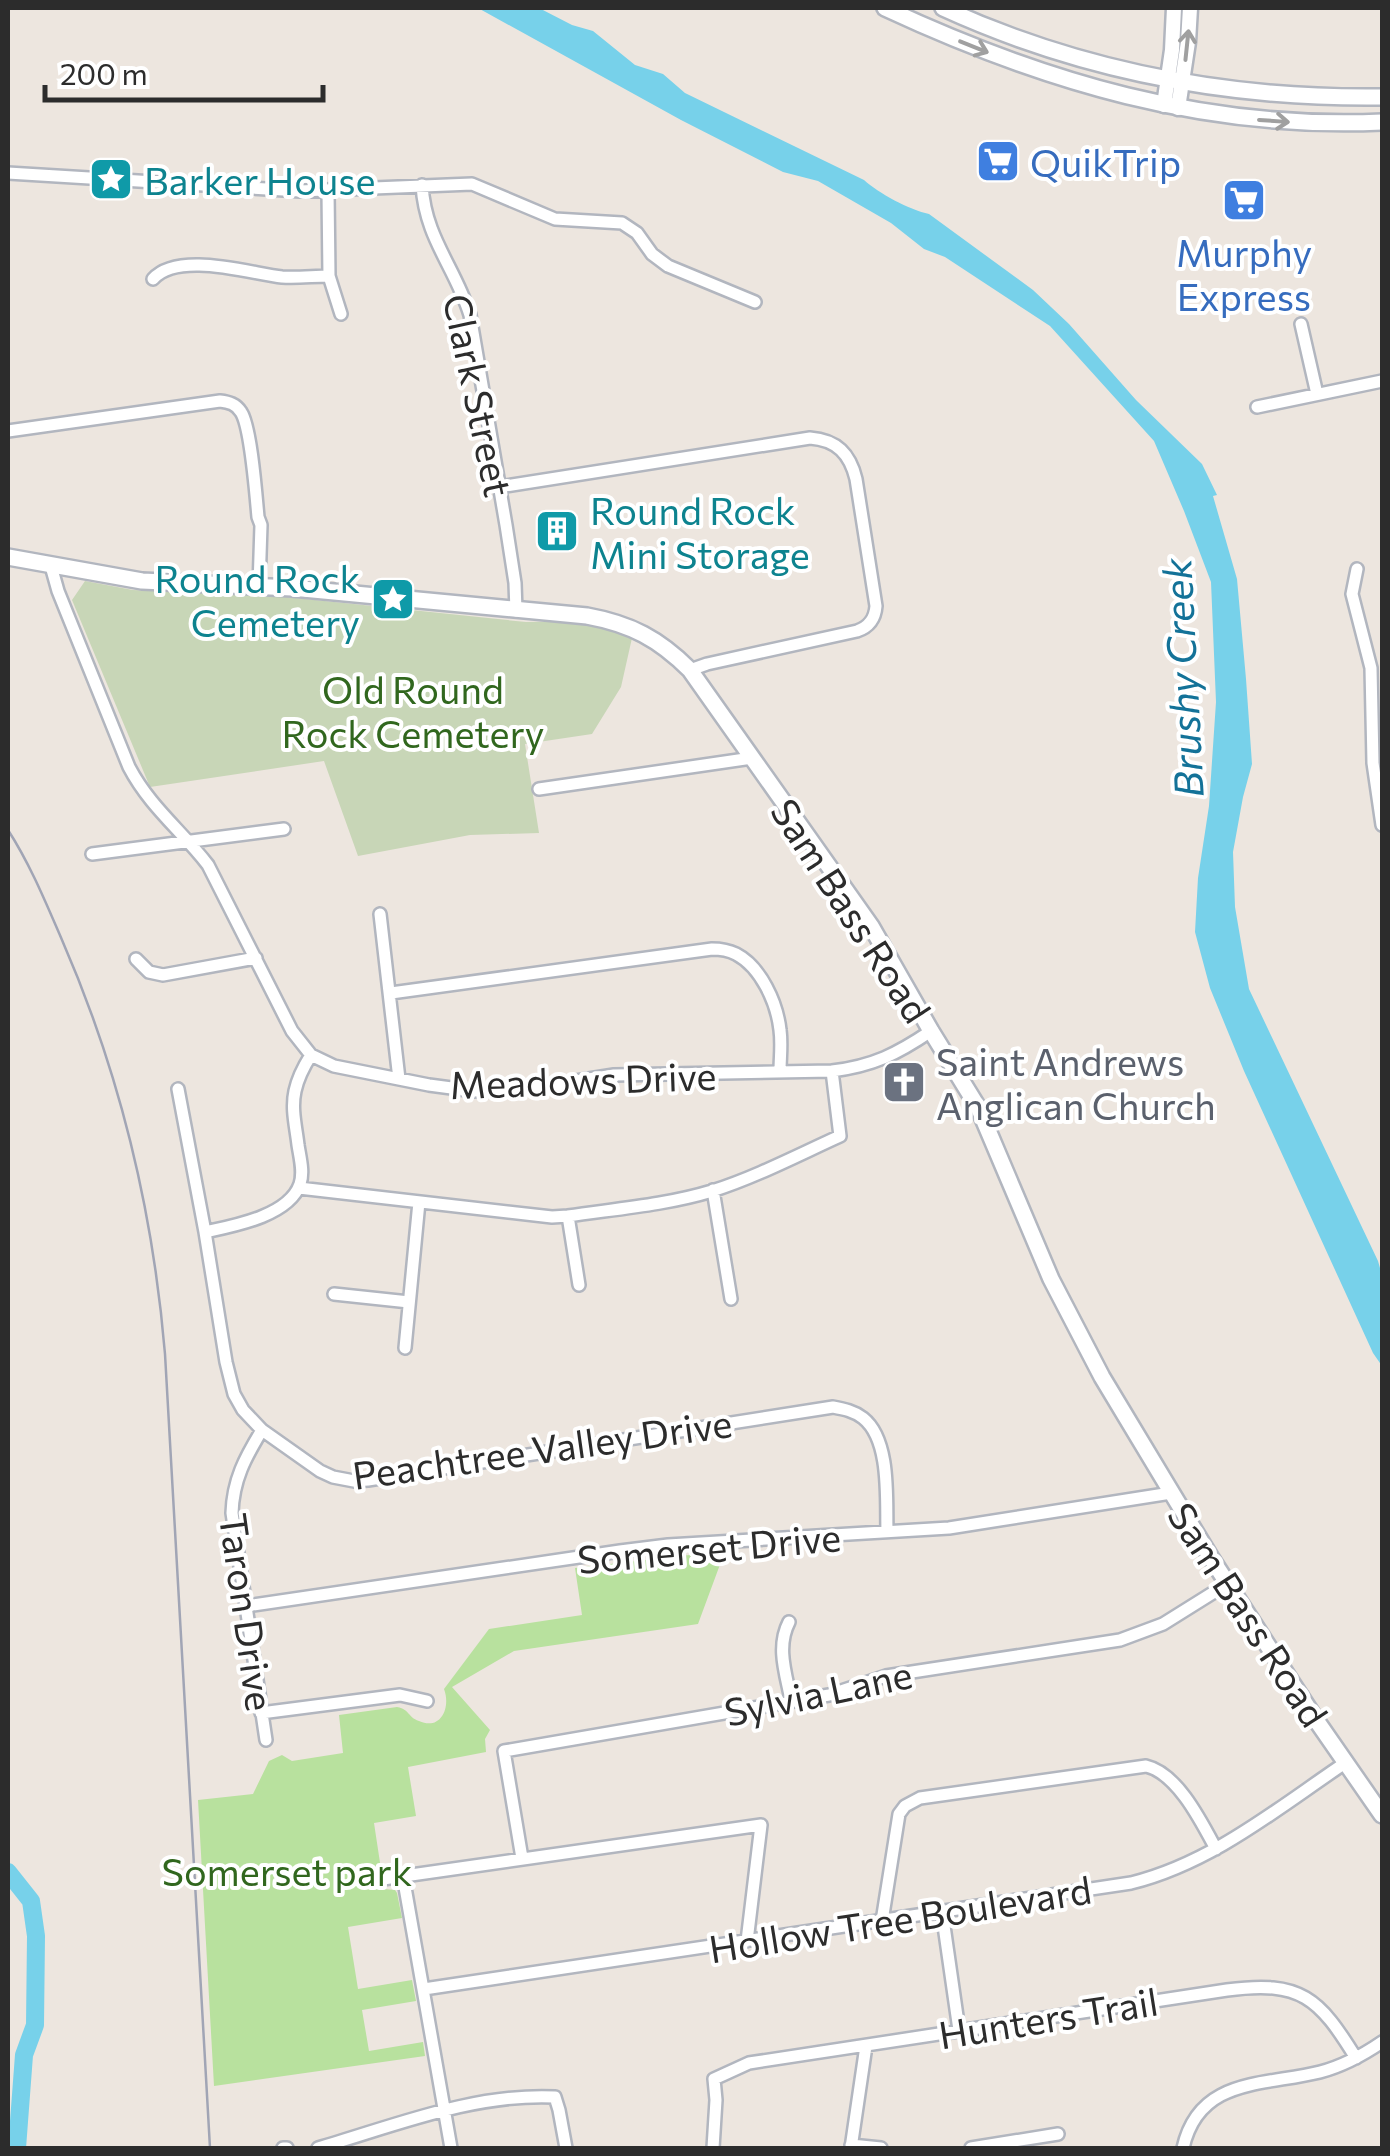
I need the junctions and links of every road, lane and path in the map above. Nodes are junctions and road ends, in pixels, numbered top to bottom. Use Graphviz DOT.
graph roads {
  1 [pos="884,8"];
  2 [pos="943,8"];
  3 [pos="1174,8"];
  4 [pos="1190,8"];
  5 [pos="1175,81"];
  6 [pos="1382,97"];
  7 [pos="1171,106"];
  8 [pos="1379,120"];
  9 [pos="8,173"];
  10 [pos="422,185"];
  11 [pos="328,190"];
  12 [pos="330,276"];
  13 [pos="153,279"];
  14 [pos="755,302"];
  15 [pos="341,314"];
  16 [pos="1302,324"];
  17 [pos="1382,381"];
  18 [pos="1317,394"];
  19 [pos="1257,407"];
  20 [pos="8,432"];
  21 [pos="500,487"];
  22 [pos="8,557"];
  23 [pos="51,566"];
  24 [pos="1358,569"];
  25 [pos="258,586"];
  26 [pos="516,611"];
  27 [pos="1376,658"];
  28 [pos="690,670"];
  29 [pos="752,758"];
  30 [pos="539,789"];
  31 [pos="1380,790"];
  32 [pos="1382,826"];
  33 [pos="284,829"];
  34 [pos="190,842"];
  35 [pos="92,854"];
  36 [pos="380,914"];
  37 [pos="256,958"];
  38 [pos="136,959"];
  39 [pos="391,993"];
  40 [pos="931,1031"];
  41 [pos="311,1055"];
  42 [pos="832,1071"];
  43 [pos="780,1072"];
  44 [pos="399,1079"];
  45 [pos="178,1089"];
  46 [pos="298,1188"];
  47 [pos="713,1190"];
  48 [pos="419,1202"];
  49 [pos="568,1216"];
  50 [pos="205,1232"];
  51 [pos="578,1285"];
  52 [pos="334,1294"];
  53 [pos="731,1299"];
  54 [pos="410,1302"];
  55 [pos="406,1348"];
  56 [pos="262,1430"];
  57 [pos="1172,1492"];
  58 [pos="886,1532"];
  59 [pos="1228,1584"];
  60 [pos="246,1606"];
  61 [pos="790,1622"];
  62 [pos="791,1700"];
  63 [pos="427,1701"];
  64 [pos="261,1712"];
  65 [pos="266,1740"];
  66 [pos="1345,1762"];
  67 [pos="1382,1815"];
  68 [pos="1216,1848"];
  69 [pos="522,1858"];
  70 [pos="403,1876"];
  71 [pos="383,1880"];
  72 [pos="942,1912"];
  73 [pos="882,1921"];
  74 [pos="746,1941"];
  75 [pos="424,1989"];
  76 [pos="959,2030"];
  77 [pos="1382,2042"];
  78 [pos="866,2046"];
  79 [pos="1356,2058"];
  80 [pos="444,2111"];
  81 [pos="1058,2134"];
  82 [pos="851,2147"];
  83 [pos="318,2148"];
  84 [pos="451,2148"];
  85 [pos="566,2148"];
  86 [pos="712,2148"];
  87 [pos="880,2148"];
  88 [pos="971,2148"];
  89 [pos="1183,2148"];
  1 -- 7 [label="main road, one-way"];
  2 -- 5 [label="main road"];
  3 -- 5 [label="street"];
  5 -- 4 [label="street, one-way"];
  5 -- 6 [label="main road"];
  5 -- 7 [label="street"];
  7 -- 8 [label="main road, one-way"];
  9 -- 11 [label="street"];
  10 -- 11 [label="street"];
  10 -- 14 [label="street"];
  10 -- 21 [label="street, Clark Street"];
  11 -- 12 [label="street"];
  12 -- 13 [label="street"];
  12 -- 15 [label="street"];
  16 -- 18 [label="street"];
  17 -- 18 [label="street"];
  18 -- 19 [label="street"];
  20 -- 25 [label="street"];
  21 -- 26 [label="street, Clark Street"];
  21 -- 28 [label="street"];
  22 -- 23 [label="main road, Sam Bass Road"];
  23 -- 25 [label="main road, Sam Bass Road"];
  23 -- 34 [label="street"];
  24 -- 27 [label="street"];
  25 -- 26 [label="main road, Sam Bass Road"];
  26 -- 28 [label="main road, Sam Bass Road"];
  27 -- 31 [label="street"];
  28 -- 29 [label="main road, Sam Bass Road"];
  29 -- 30 [label="street"];
  29 -- 40 [label="main road, Sam Bass Road"];
  31 -- 32 [label="street"];
  33 -- 34 [label="street"];
  34 -- 35 [label="street"];
  34 -- 37 [label="street"];
  36 -- 39 [label="street"];
  37 -- 38 [label="street"];
  37 -- 41 [label="street"];
  39 -- 43 [label="street"];
  39 -- 44 [label="street"];
  40 -- 42 [label="street, Meadows Drive"];
  40 -- 57 [label="main road, Sam Bass Road"];
  41 -- 44 [label="street, Meadows Drive"];
  41 -- 46 [label="street"];
  42 -- 43 [label="street, Meadows Drive"];
  42 -- 47 [label="street"];
  43 -- 44 [label="street, Meadows Drive"];
  45 -- 50 [label="street, Peachtree Valley Drive"];
  46 -- 48 [label="street"];
  46 -- 50 [label="street"];
  47 -- 49 [label="street"];
  47 -- 53 [label="street"];
  48 -- 49 [label="street"];
  48 -- 54 [label="street"];
  49 -- 51 [label="street"];
  50 -- 56 [label="street, Peachtree Valley Drive"];
  52 -- 54 [label="street"];
  54 -- 55 [label="street"];
  56 -- 58 [label="street, Peachtree Valley Drive"];
  56 -- 60 [label="street, Taron Drive"];
  57 -- 58 [label="street, Somerset Drive"];
  57 -- 59 [label="main road, Sam Bass Road"];
  58 -- 60 [label="street, Somerset Drive"];
  59 -- 62 [label="street, Sylvia Lane"];
  59 -- 66 [label="main road, Sam Bass Road"];
  60 -- 64 [label="street, Taron Drive"];
  61 -- 62 [label="street"];
  62 -- 69 [label="street, Sylvia Lane"];
  63 -- 64 [label="street"];
  64 -- 65 [label="street, Taron Drive"];
  66 -- 67 [label="main road, Sam Bass Road"];
  66 -- 68 [label="street, Hollow Tree Boulevard"];
  68 -- 72 [label="street, Hollow Tree Boulevard"];
  68 -- 73 [label="street"];
  69 -- 70 [label="street"];
  69 -- 74 [label="street"];
  70 -- 71 [label="street"];
  70 -- 75 [label="street"];
  72 -- 73 [label="street, Hollow Tree Boulevard"];
  72 -- 76 [label="street"];
  73 -- 74 [label="street, Hollow Tree Boulevard"];
  74 -- 75 [label="street, Hollow Tree Boulevard"];
  75 -- 80 [label="street"];
  76 -- 78 [label="street, Hunters Trail"];
  76 -- 79 [label="street, Hunters Trail"];
  77 -- 79 [label="street"];
  78 -- 82 [label="street"];
  78 -- 86 [label="street, Hunters Trail"];
  79 -- 89 [label="street"];
  80 -- 83 [label="street"];
  80 -- 84 [label="street"];
  80 -- 85 [label="street"];
  81 -- 88 [label="street"];
  82 -- 87 [label="street"];
}
